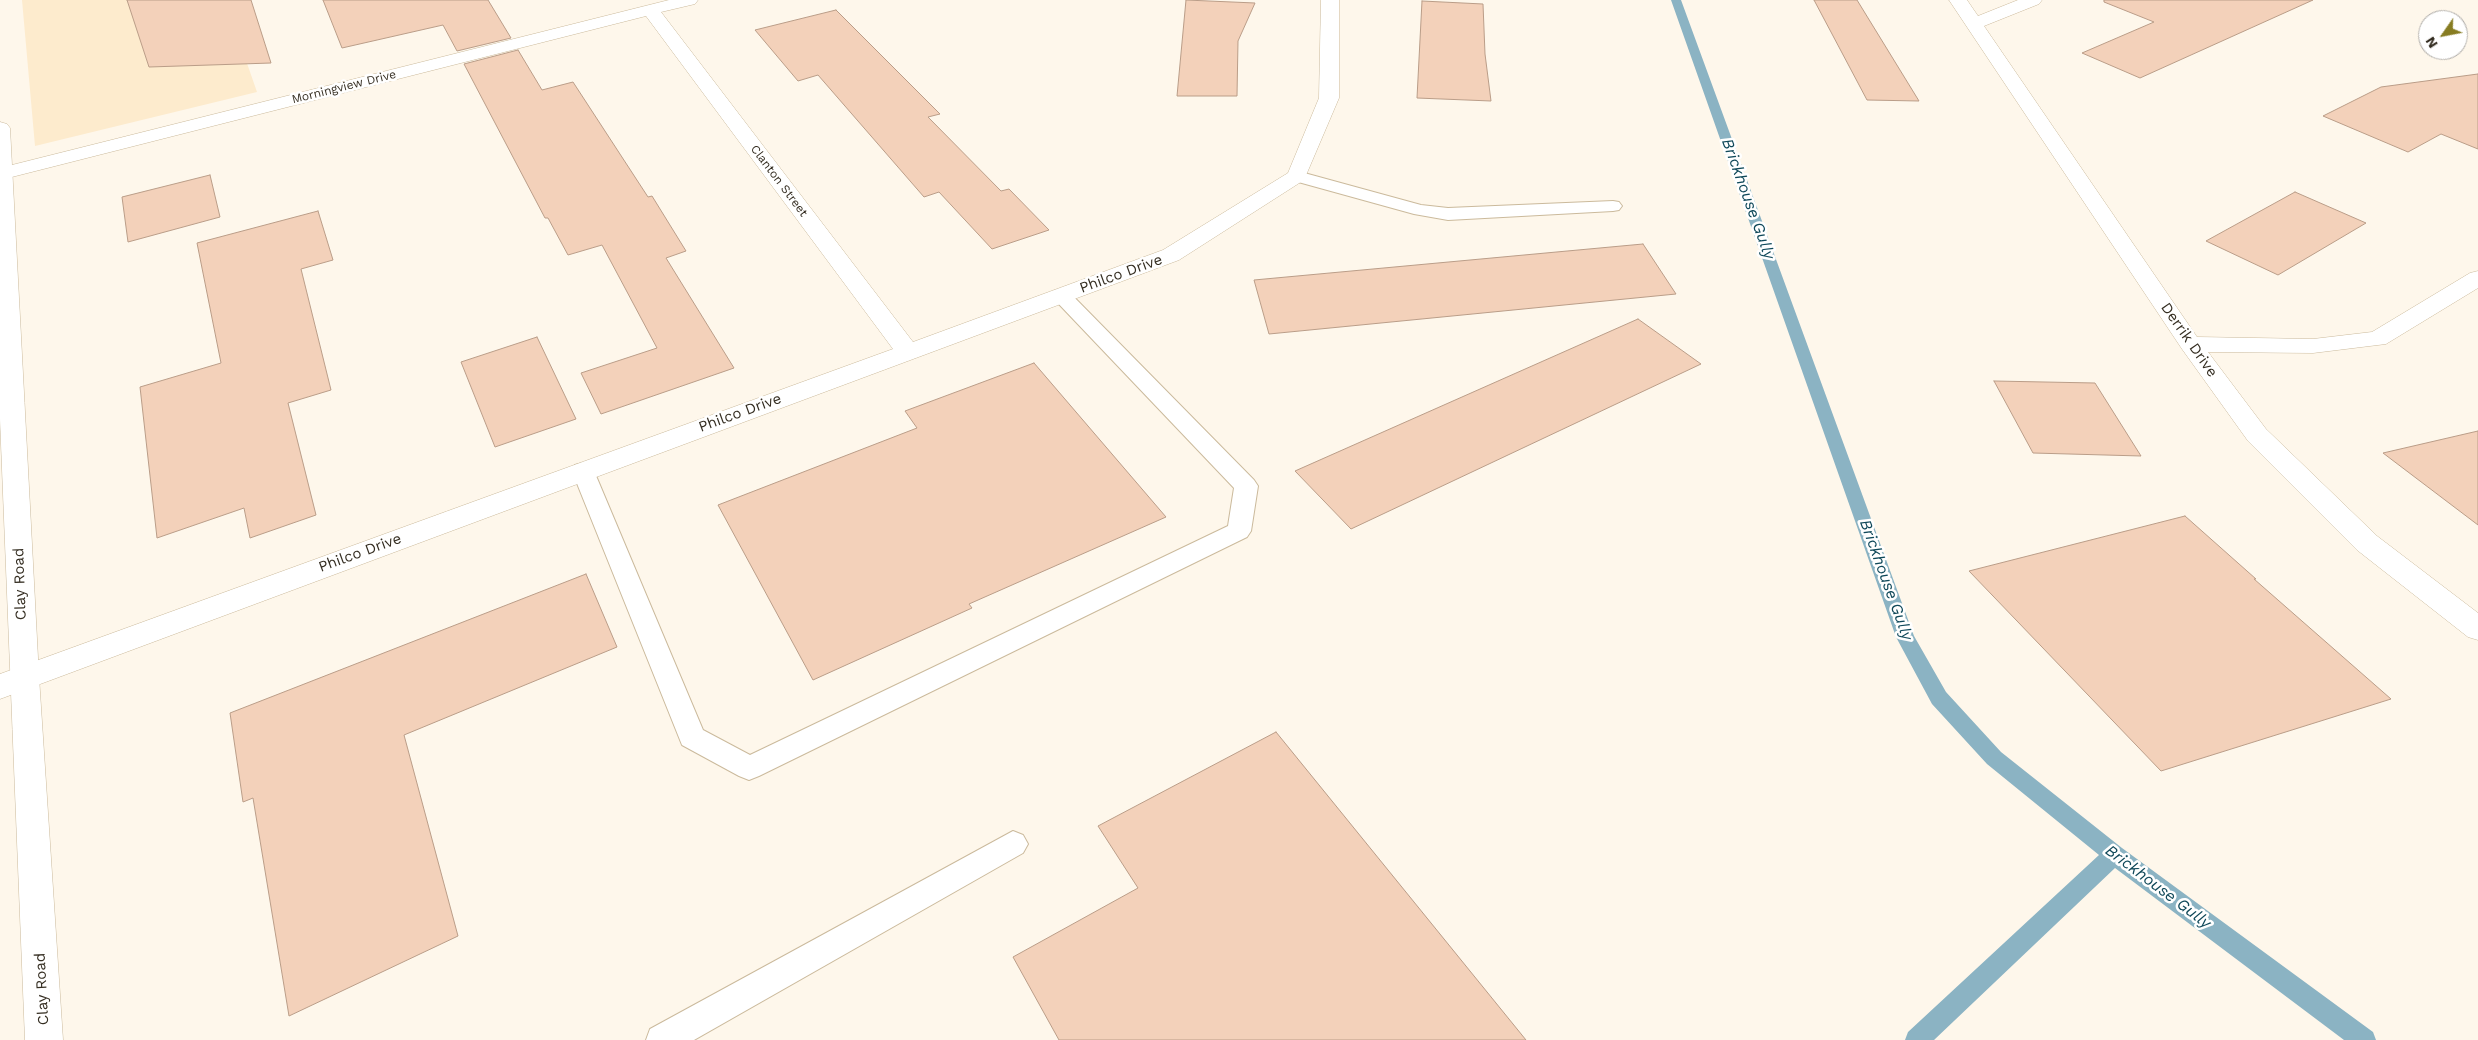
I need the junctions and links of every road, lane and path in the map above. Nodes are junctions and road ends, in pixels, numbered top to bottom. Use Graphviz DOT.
graph roads {
  1 [pos="689,0"];
  2 [pos="1330,0"];
  3 [pos="1958,0"];
  4 [pos="2033,0"];
  5 [pos="650,10"];
  6 [pos="1974,24"];
  7 [pos="0,128"];
  8 [pos="2,173"];
  9 [pos="1297,176"];
  10 [pos="1613,206"];
  11 [pos="2478,278"];
  12 [pos="1061,295"];
  13 [pos="2190,344"];
  14 [pos="908,352"];
  15 [pos="583,471"];
  16 [pos="2478,628"];
  17 [pos="12,682"];
  18 [pos="1013,844"];
  19 [pos="41,1039"];
  20 [pos="662,1040"];
  1 -- 5 [label="street, Morningview Drive"];
  2 -- 9 [label="street"];
  3 -- 6 [label="street, Derrik Drive"];
  4 -- 6 [label="street"];
  5 -- 8 [label="street, Morningview Drive"];
  5 -- 14 [label="street, Clanton Street"];
  6 -- 13 [label="street, Derrik Drive"];
  7 -- 8 [label="street, Clay Road"];
  8 -- 17 [label="street, Clay Road"];
  9 -- 10 [label="lane"];
  9 -- 12 [label="street, Philco Drive"];
  11 -- 13 [label="street"];
  12 -- 14 [label="street, Philco Drive"];
  12 -- 15 [label="lane"];
  13 -- 16 [label="street, Derrik Drive"];
  14 -- 15 [label="street, Philco Drive"];
  15 -- 17 [label="street, Philco Drive"];
  17 -- 19 [label="street, Clay Road"];
  18 -- 20 [label="lane"];
}
